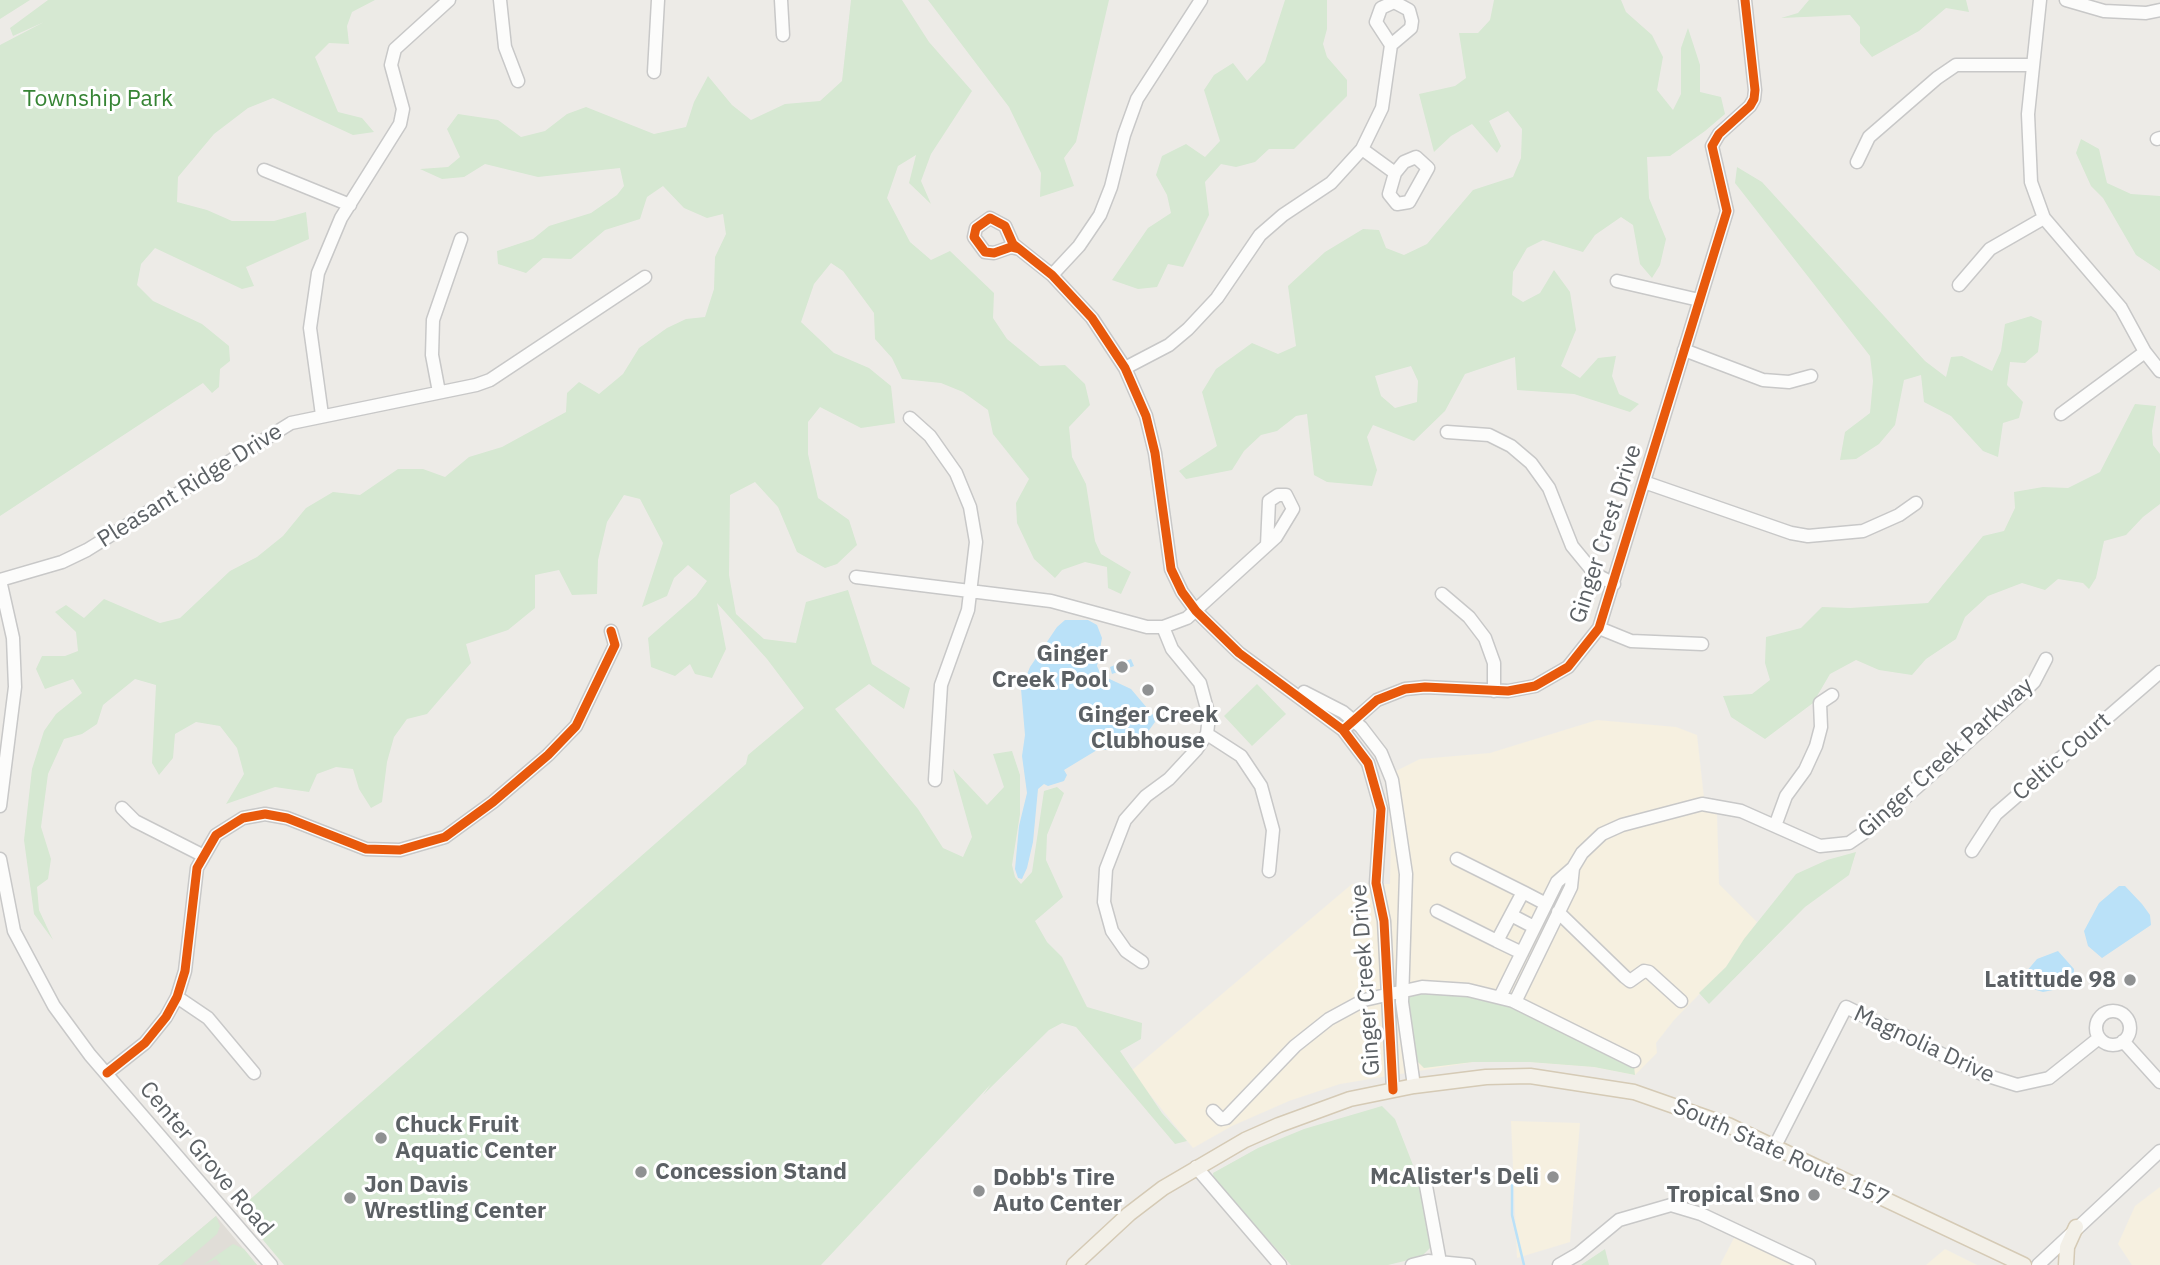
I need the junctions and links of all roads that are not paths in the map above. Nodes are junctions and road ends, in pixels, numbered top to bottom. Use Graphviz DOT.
graph roads {
  1 [pos="449,0"];
  2 [pos="500,0"];
  3 [pos="658,0"];
  4 [pos="781,0"];
  5 [pos="1745,0"];
  6 [pos="2040,0"];
  7 [pos="2066,0"];
  8 [pos="1197,3"];
  9 [pos="2160,10"];
  10 [pos="783,35"];
  11 [pos="1391,45"];
  12 [pos="2033,65"];
  13 [pos="654,72"];
  14 [pos="518,80"];
  15 [pos="1362,149"];
  16 [pos="1857,162"];
  17 [pos="264,170"];
  18 [pos="1395,173"];
  19 [pos="350,205"];
  20 [pos="2045,218"];
  21 [pos="461,239"];
  22 [pos="1019,249"];
  23 [pos="1052,275"];
  24 [pos="645,277"];
  25 [pos="1617,281"];
  26 [pos="1959,285"];
  27 [pos="1699,300"];
  28 [pos="1684,350"];
  29 [pos="2145,352"];
  30 [pos="1125,368"];
  31 [pos="2160,371"];
  32 [pos="1811,376"];
  33 [pos="439,392"];
  34 [pos="2061,414"];
  35 [pos="323,415"];
  36 [pos="910,418"];
  37 [pos="1447,432"];
  38 [pos="1644,482"];
  39 [pos="1916,503"];
  40 [pos="1267,545"];
  41 [pos="856,578"];
  42 [pos="0,580"];
  43 [pos="1614,584"];
  44 [pos="972,591"];
  45 [pos="1442,594"];
  46 [pos="1196,611"];
  47 [pos="1163,627"];
  48 [pos="1599,628"];
  49 [pos="611,631"];
  50 [pos="1702,644"];
  51 [pos="2046,659"];
  52 [pos="2160,672"];
  53 [pos="1278,682"];
  54 [pos="1494,691"];
  55 [pos="1832,695"];
  56 [pos="1353,720"];
  57 [pos="1343,730"];
  58 [pos="1207,734"];
  59 [pos="936,780"];
  60 [pos="0,806"];
  61 [pos="122,808"];
  62 [pos="1775,826"];
  63 [pos="1402,848"];
  64 [pos="1380,849"];
  65 [pos="1972,851"];
  66 [pos="202,855"];
  67 [pos="0,859"];
  68 [pos="1457,859"];
  69 [pos="1573,868"];
  70 [pos="1269,872"];
  71 [pos="1523,892"];
  72 [pos="1380,901"];
  73 [pos="1405,902"];
  74 [pos="1546,904"];
  75 [pos="1437,911"];
  76 [pos="1511,915"];
  77 [pos="1555,918"];
  78 [pos="1537,923"];
  79 [pos="1497,941"];
  80 [pos="1522,953"];
  81 [pos="1142,962"];
  82 [pos="1402,989"];
  83 [pos="1386,993"];
  84 [pos="177,997"];
  85 [pos="1500,998"];
  86 [pos="1681,1001"];
  87 [pos="1516,1002"];
  88 [pos="2099,1038"];
  89 [pos="2123,1041"];
  90 [pos="1633,1061"];
  91 [pos="107,1073"];
  92 [pos="254,1073"];
  93 [pos="2160,1082"];
  94 [pos="1414,1086"];
  95 [pos="1393,1090"];
  96 [pos="1213,1111"];
  97 [pos="1775,1146"];
  98 [pos="2160,1151"];
  99 [pos="1196,1167"];
  100 [pos="1424,1175"];
  101 [pos="2076,1227"];
  102 [pos="1440,1262"];
  103 [pos="271,1265"];
  104 [pos="1074,1265"];
  105 [pos="1280,1265"];
  106 [pos="1412,1265"];
  107 [pos="1469,1265"];
  108 [pos="1559,1265"];
  109 [pos="1809,1265"];
  110 [pos="2024,1265"];
  111 [pos="2038,1265"];
  112 [pos="2066,1265"];
  1 -- 19 [label="street"];
  2 -- 14 [label="street"];
  3 -- 13 [label="street"];
  4 -- 10 [label="street"];
  5 -- 27 [label="street, Ginger Crest Drive"];
  6 -- 12 [label="street"];
  7 -- 9 [label="street"];
  8 -- 23 [label="street"];
  11 -- 15 [label="street"];
  12 -- 16 [label="street"];
  12 -- 20 [label="street"];
  15 -- 18 [label="street"];
  15 -- 30 [label="street"];
  17 -- 19 [label="street"];
  19 -- 35 [label="street"];
  20 -- 26 [label="street"];
  20 -- 29 [label="street"];
  21 -- 33 [label="street"];
  22 -- 23 [label="street, Ginger Creek Drive"];
  23 -- 30 [label="street, Ginger Creek Drive"];
  24 -- 33 [label="street, Pleasant Ridge Drive"];
  25 -- 27 [label="street"];
  27 -- 28 [label="street, Ginger Crest Drive"];
  28 -- 32 [label="street"];
  28 -- 38 [label="street, Ginger Crest Drive"];
  29 -- 31 [label="street"];
  29 -- 34 [label="street"];
  30 -- 46 [label="street, Ginger Creek Drive"];
  33 -- 35 [label="street, Pleasant Ridge Drive"];
  35 -- 42 [label="street, Pleasant Ridge Drive"];
  36 -- 44 [label="street"];
  37 -- 43 [label="street"];
  38 -- 39 [label="street"];
  38 -- 43 [label="street, Ginger Crest Drive"];
  40 -- 46 [label="street"];
  41 -- 44 [label="street"];
  42 -- 60 [label="street"];
  43 -- 48 [label="street, Ginger Crest Drive"];
  44 -- 47 [label="street"];
  44 -- 59 [label="street"];
  45 -- 54 [label="street"];
  46 -- 47 [label="street"];
  46 -- 53 [label="street, Ginger Creek Drive"];
  47 -- 58 [label="street"];
  48 -- 50 [label="street"];
  48 -- 54 [label="street, Ginger Crest Drive"];
  49 -- 66 [label="street"];
  51 -- 62 [label="street, Ginger Creek Parkway"];
  52 -- 65 [label="street, Celtic Court"];
  53 -- 56 [label="street, Ginger Creek Drive"];
  53 -- 57 [label="street, Ginger Creek Drive"];
  54 -- 56 [label="street, Ginger Crest Drive"];
  55 -- 62 [label="street"];
  56 -- 57 [label="street, Ginger Crest Drive"];
  56 -- 63 [label="street, Ginger Creek Drive"];
  57 -- 64 [label="street, Ginger Creek Drive"];
  58 -- 70 [label="street"];
  58 -- 81 [label="street"];
  61 -- 66 [label="street"];
  62 -- 69 [label="street, Ginger Creek Parkway"];
  63 -- 64 [label="street"];
  63 -- 73 [label="street, Ginger Creek Drive"];
  64 -- 72 [label="street, Ginger Creek Drive"];
  66 -- 84 [label="street"];
  67 -- 91 [label="street, Center Grove Road"];
  68 -- 71 [label="street"];
  69 -- 74 [label="street, Ginger Creek Parkway"];
  69 -- 77 [label="street, Ginger Creek Parkway"];
  71 -- 74 [label="street"];
  71 -- 76 [label="street"];
  72 -- 73 [label="street, Ginger Creek Drive"];
  72 -- 83 [label="street, Ginger Creek Drive"];
  73 -- 82 [label="street, Ginger Creek Drive"];
  74 -- 78 [label="street, Ginger Creek Parkway"];
  75 -- 79 [label="street"];
  76 -- 78 [label="street"];
  76 -- 79 [label="street"];
  77 -- 78 [label="street"];
  77 -- 86 [label="street"];
  77 -- 87 [label="street, Ginger Creek Parkway"];
  78 -- 80 [label="street, Ginger Creek Parkway"];
  79 -- 80 [label="street"];
  80 -- 85 [label="street, Ginger Creek Parkway"];
  82 -- 83 [label="street"];
  82 -- 85 [label="street"];
  82 -- 94 [label="street, Ginger Creek Drive"];
  83 -- 95 [label="street, Ginger Creek Drive"];
  83 -- 96 [label="street"];
  84 -- 91 [label="street"];
  84 -- 92 [label="street"];
  85 -- 87 [label="street"];
  87 -- 90 [label="street"];
  88 -- 89 [label="street"];
  88 -- 89 [label="street"];
  88 -- 97 [label="street, Magnolia Drive"];
  89 -- 93 [label="street"];
  91 -- 103 [label="street, Center Grove Road"];
  94 -- 95 [label="main road, South State Route 157"];
  94 -- 97 [label="main road, South State Route 157"];
  95 -- 99 [label="main road, South State Route 157"];
  97 -- 110 [label="main road, South State Route 157"];
  98 -- 101 [label="street"];
  99 -- 104 [label="main road, South State Route 157"];
  99 -- 105 [label="street"];
  100 -- 102 [label="street"];
  101 -- 111 [label="street"];
  101 -- 112 [label="main road"];
  102 -- 106 [label="street"];
  102 -- 107 [label="street"];
  108 -- 109 [label="street"];
}
